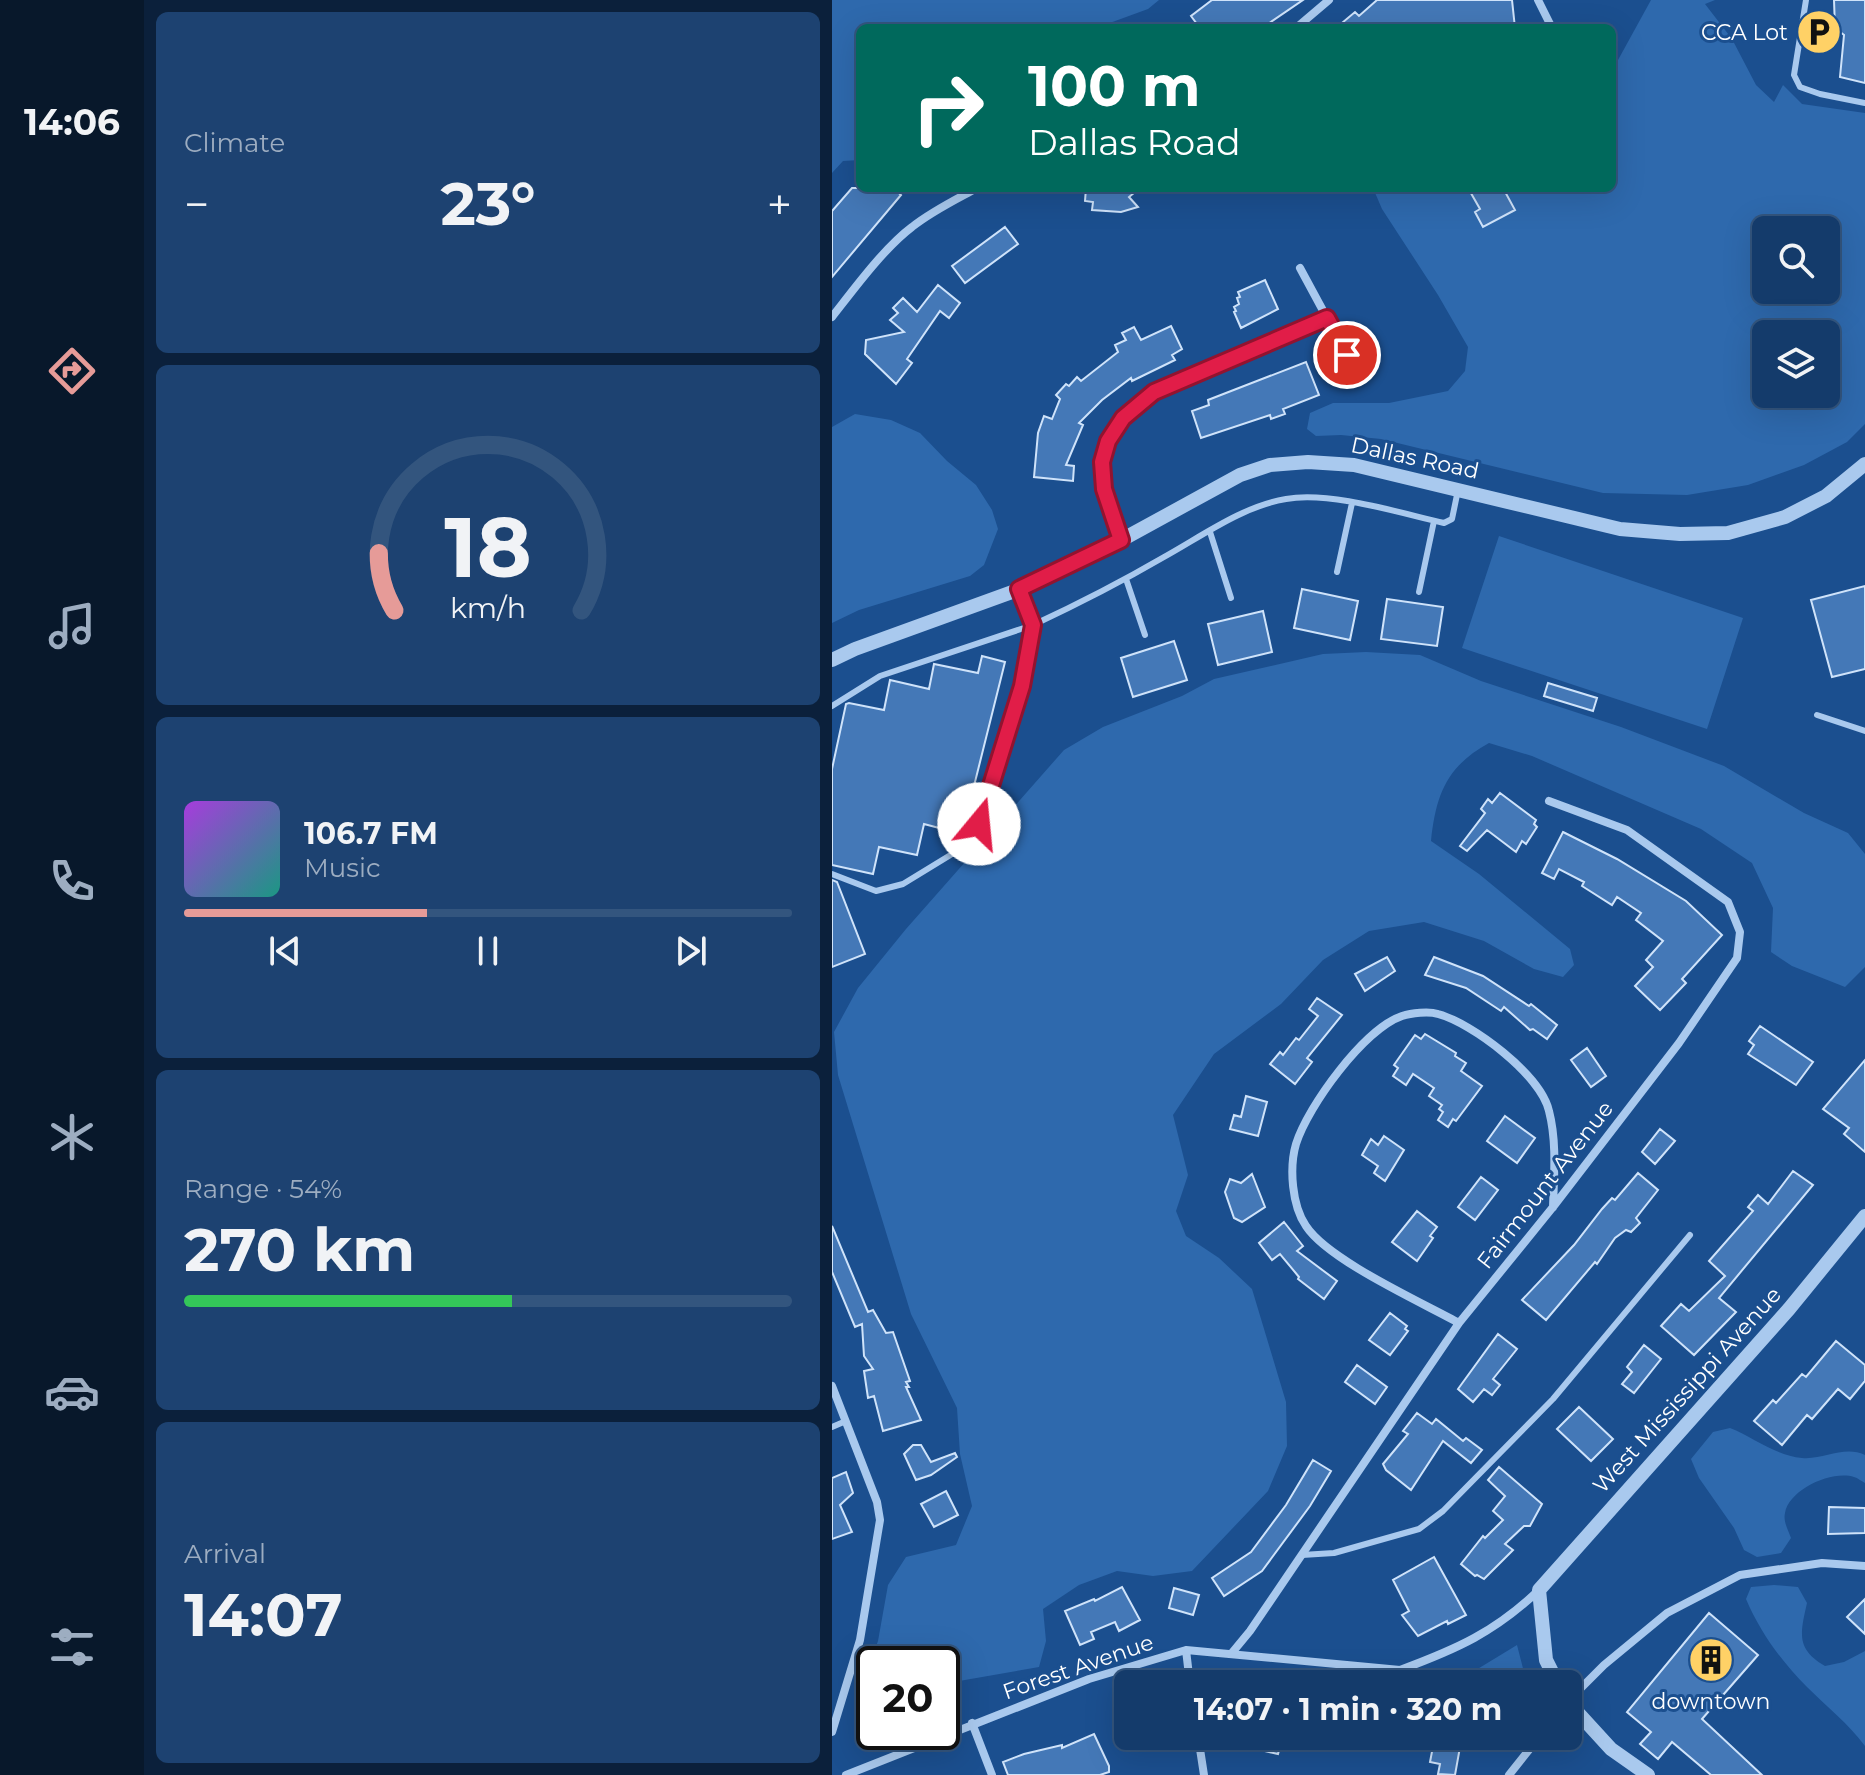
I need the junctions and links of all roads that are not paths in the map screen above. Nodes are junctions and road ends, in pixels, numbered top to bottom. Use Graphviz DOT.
graph roads {
  1 [pos="1329,0"];
  2 [pos="1538,0"];
  3 [pos="1806,0"];
  4 [pos="1301,24"];
  5 [pos="1550,24"];
  6 [pos="1865,103"];
  7 [pos="970,192"];
  8 [pos="1300,268"];
  9 [pos="832,317"];
  10 [pos="1327,318"];
  11 [pos="1347,355"];
  12 [pos="1865,464"];
  13 [pos="1458,490"];
  14 [pos="1352,503"];
  15 [pos="1434,521"];
  16 [pos="1210,532"];
  17 [pos="1121,540"];
  18 [pos="1337,572"];
  19 [pos="1126,579"];
  20 [pos="1019,589"];
  21 [pos="1419,592"];
  22 [pos="1231,598"];
  23 [pos="1033,625"];
  24 [pos="1145,635"];
  25 [pos="832,660"];
  26 [pos="832,706"];
  27 [pos="1817,715"];
  28 [pos="1865,731"];
  29 [pos="1549,801"];
  30 [pos="832,874"];
  31 [pos="1553,1207"];
  32 [pos="1865,1216"];
  33 [pos="1690,1235"];
  34 [pos="1459,1323"];
  35 [pos="832,1386"];
  36 [pos="846,1421"];
  37 [pos="832,1427"];
  38 [pos="1302,1555"];
  39 [pos="1865,1566"];
  40 [pos="1539,1590"];
  41 [pos="1186,1650"];
  42 [pos="1231,1654"];
  43 [pos="1188,1670"];
  44 [pos="1400,1670"];
  45 [pos="1551,1670"];
  46 [pos="1582,1688"];
  47 [pos="1582,1717"];
  48 [pos="972,1723"];
  49 [pos="832,1732"];
  50 [pos="1200,1750"];
  51 [pos="1529,1750"];
  52 [pos="846,1775"];
  53 [pos="992,1775"];
  54 [pos="1204,1775"];
  55 [pos="1509,1775"];
  56 [pos="1648,1775"];
  1 -- 4 [label="street"];
  2 -- 5 [label="street"];
  3 -- 6 [label="lane"];
  7 -- 9 [label="street"];
  8 -- 10 [label="street"];
  10 -- 11 [label="street"];
  10 -- 17 [label="street"];
  12 -- 13 [label="street, Dallas Road"];
  13 -- 15 [label="lane"];
  13 -- 17 [label="street, Dallas Road"];
  14 -- 15 [label="lane"];
  14 -- 16 [label="lane"];
  14 -- 18 [label="lane"];
  15 -- 21 [label="lane"];
  16 -- 19 [label="lane"];
  16 -- 22 [label="lane"];
  17 -- 20 [label="street, Dallas Road"];
  19 -- 23 [label="lane"];
  19 -- 24 [label="lane"];
  20 -- 23 [label="lane"];
  20 -- 25 [label="street, Dallas Road"];
  23 -- 26 [label="lane"];
  23 -- 30 [label="lane"];
  27 -- 28 [label="lane"];
  29 -- 31 [label="street, Fairmount Avenue"];
  31 -- 34 [label="street, Fairmount Avenue"];
  31 -- 34 [label="street"];
  32 -- 40 [label="street, West Mississippi Avenue"];
  33 -- 38 [label="lane"];
  34 -- 38 [label="street, Fairmount Avenue"];
  35 -- 36 [label="street"];
  36 -- 37 [label="lane"];
  36 -- 49 [label="street"];
  38 -- 42 [label="street, Fairmount Avenue"];
  39 -- 46 [label="street"];
  40 -- 44 [label="street, West Mississippi Avenue"];
  40 -- 45 [label="street"];
  41 -- 42 [label="street, Forest Avenue"];
  41 -- 43 [label="street"];
  41 -- 48 [label="street, Forest Avenue"];
  42 -- 44 [label="street, Forest Avenue"];
  47 -- 56 [label="street"];
  48 -- 52 [label="street, Forest Avenue"];
  48 -- 53 [label="street"];
  50 -- 54 [label="street"];
  51 -- 55 [label="street"];
}
